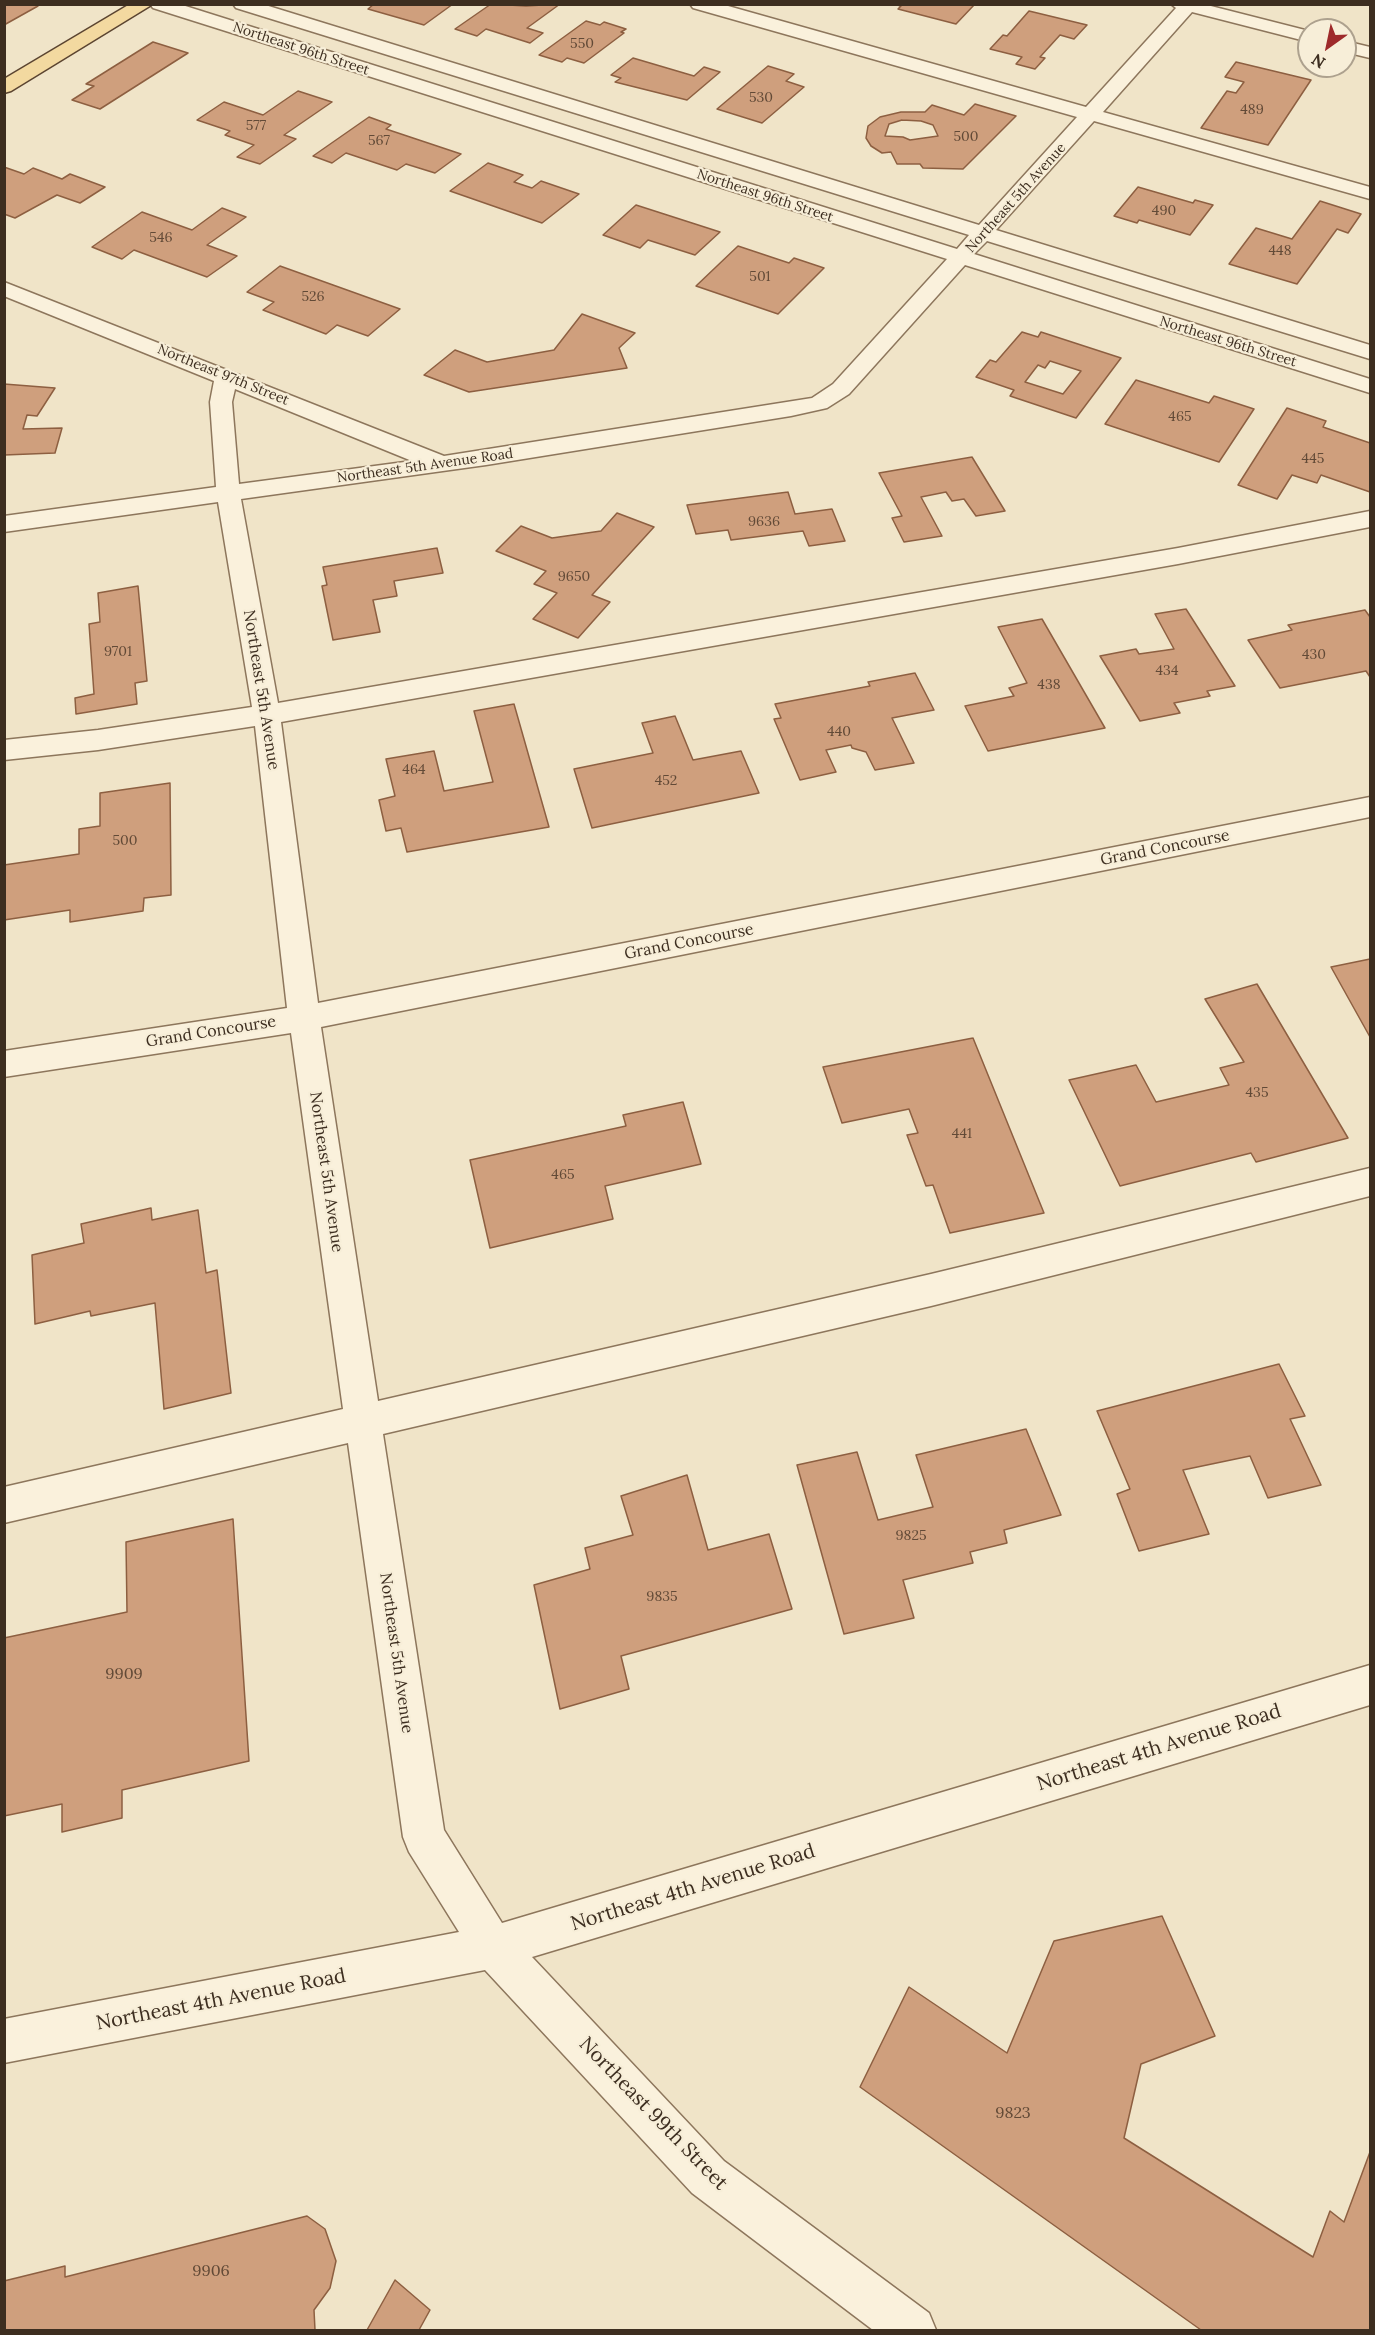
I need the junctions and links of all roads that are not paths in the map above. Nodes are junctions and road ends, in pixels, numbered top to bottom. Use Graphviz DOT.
graph roads {
  1 [pos="144,4"];
  2 [pos="159,4"];
  3 [pos="242,4"];
  4 [pos="699,4"];
  5 [pos="1186,5"];
  6 [pos="1297,34"];
  7 [pos="4,87"];
  8 [pos="1090,115"];
  9 [pos="1371,194"];
  10 [pos="985,233"];
  11 [pos="962,258"];
  12 [pos="4,288"];
  13 [pos="1371,352"];
  14 [pos="226,376"];
  15 [pos="1371,386"];
  16 [pos="841,389"];
  17 [pos="440,464"];
  18 [pos="228,492"];
  19 [pos="1371,519"];
  20 [pos="4,524"];
  21 [pos="267,715"];
  22 [pos="4,750"];
  23 [pos="1371,807"];
  24 [pos="304,1018"];
  25 [pos="4,1064"];
  26 [pos="1371,1182"];
  27 [pos="362,1420"];
  28 [pos="4,1505"];
  29 [pos="1371,1685"];
  30 [pos="493,1947"];
  31 [pos="4,2042"];
  32 [pos="912,2331"];
  1 -- 7 [label="main road"];
  2 -- 11 [label="street, Northeast 96th Street"];
  3 -- 10 [label="street, Northeast 96th Street"];
  4 -- 8 [label="street"];
  5 -- 6 [label="street"];
  5 -- 8 [label="street, Northeast 5th Avenue"];
  8 -- 9 [label="street"];
  8 -- 10 [label="street, Northeast 5th Avenue"];
  10 -- 11 [label="street, Northeast 5th Avenue"];
  10 -- 13 [label="street, Northeast 96th Street"];
  11 -- 15 [label="street, Northeast 96th Street"];
  11 -- 16 [label="street, Northeast 5th Avenue"];
  12 -- 14 [label="street, Northeast 97th Street"];
  14 -- 17 [label="street, Northeast 97th Street"];
  14 -- 18 [label="street, Northeast 5th Avenue"];
  16 -- 17 [label="street, Northeast 5th Avenue Road"];
  17 -- 18 [label="street, Northeast 5th Avenue Road"];
  18 -- 20 [label="street, Northeast 5th Avenue Road"];
  18 -- 21 [label="street, Northeast 5th Avenue"];
  19 -- 21 [label="street"];
  21 -- 22 [label="street"];
  21 -- 24 [label="street, Northeast 5th Avenue"];
  23 -- 24 [label="street, Grand Concourse"];
  24 -- 25 [label="street, Grand Concourse"];
  24 -- 27 [label="street, Northeast 5th Avenue"];
  26 -- 27 [label="street"];
  27 -- 28 [label="street"];
  27 -- 30 [label="street, Northeast 5th Avenue"];
  29 -- 30 [label="street, Northeast 4th Avenue Road"];
  30 -- 31 [label="street, Northeast 4th Avenue Road"];
  30 -- 32 [label="street, Northeast 99th Street"];
}
